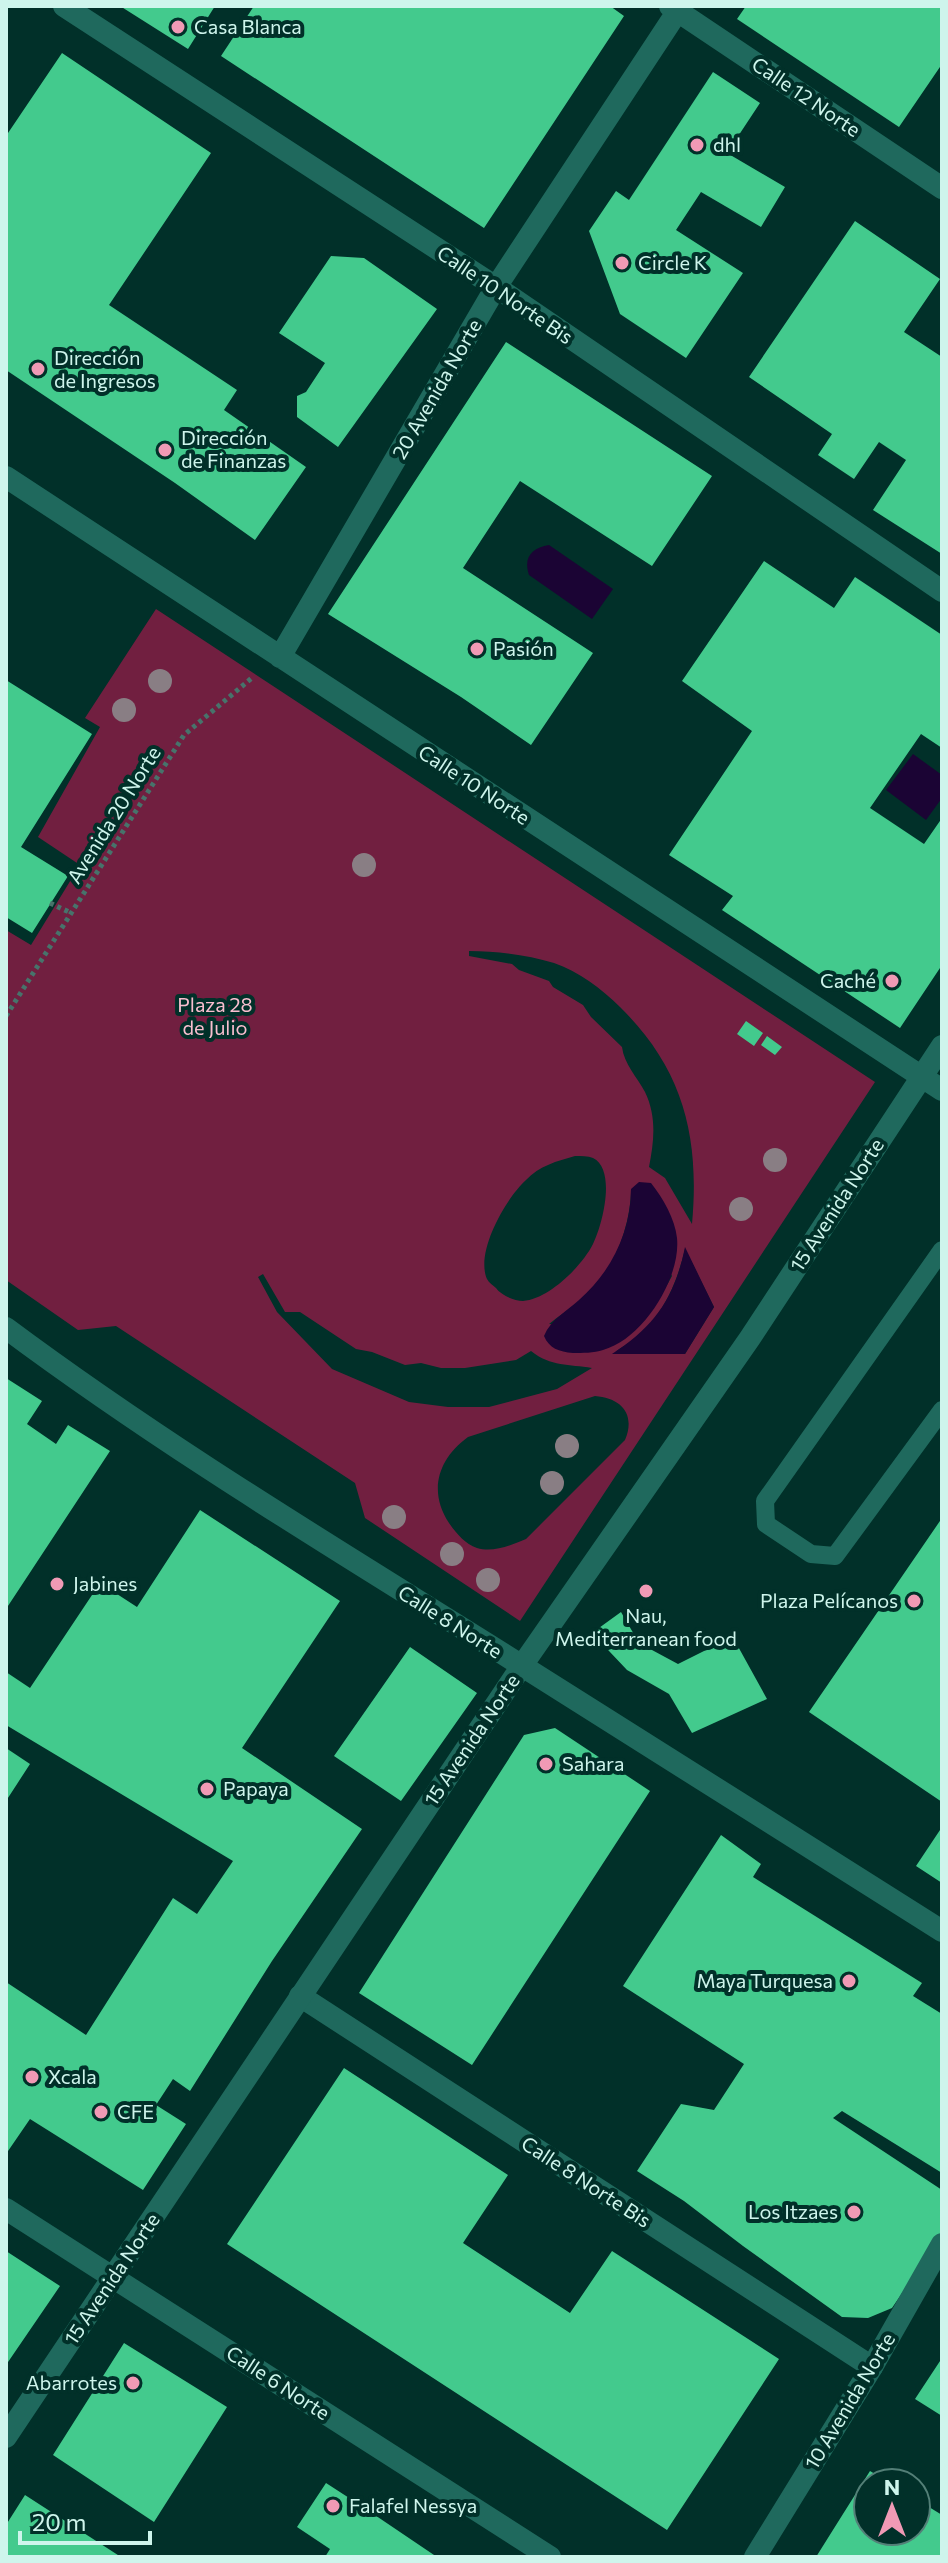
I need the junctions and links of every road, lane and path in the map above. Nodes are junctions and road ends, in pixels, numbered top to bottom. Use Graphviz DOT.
graph roads {
  1 [pos="64,6"];
  2 [pos="677,8"];
  3 [pos="942,188"];
  4 [pos="496,287"];
  5 [pos="6,477"];
  6 [pos="942,591"];
  7 [pos="280,657"];
  8 [pos="50,903"];
  9 [pos="71,913"];
  10 [pos="6,1016"];
  11 [pos="942,1046"];
  12 [pos="921,1078"];
  13 [pos="942,1090"];
  14 [pos="942,1250"];
  15 [pos="6,1328"];
  16 [pos="942,1410"];
  17 [pos="521,1667"];
  18 [pos="942,1931"];
  19 [pos="300,1996"];
  20 [pos="6,2209"];
  21 [pos="942,2244"];
  22 [pos="112,2279"];
  23 [pos="872,2367"];
  24 [pos="6,2437"];
  25 [pos="550,2557"];
  26 [pos="755,2557"];
  1 -- 4 [label="street, Calle 10 Norte Bis"];
  2 -- 3 [label="street, Calle 12 Norte"];
  2 -- 4 [label="street, 20 Avenida Norte"];
  4 -- 6 [label="street, Calle 10 Norte Bis"];
  4 -- 7 [label="street, 20 Avenida Norte"];
  5 -- 7 [label="street, Calle 10 Norte"];
  7 -- 9 [label="path, Avenida 20 Norte"];
  7 -- 12 [label="street, Calle 10 Norte"];
  8 -- 9 [label="path"];
  9 -- 10 [label="path, Avenida 20 Norte"];
  11 -- 12 [label="street, 15 Avenida Norte"];
  12 -- 13 [label="street, Calle 10 Norte"];
  12 -- 17 [label="street, 15 Avenida Norte"];
  14 -- 16 [label="lane"];
  15 -- 17 [label="street, Calle 8 Norte"];
  17 -- 18 [label="street, Calle 8 Norte"];
  17 -- 19 [label="street, 15 Avenida Norte"];
  19 -- 22 [label="street, 15 Avenida Norte"];
  19 -- 23 [label="street, Calle 8 Norte Bis"];
  20 -- 22 [label="street, Calle 6 Norte"];
  21 -- 23 [label="street, 10 Avenida Norte"];
  22 -- 24 [label="street, 15 Avenida Norte"];
  22 -- 25 [label="street, Calle 6 Norte"];
  23 -- 26 [label="street, 10 Avenida Norte"];
}
